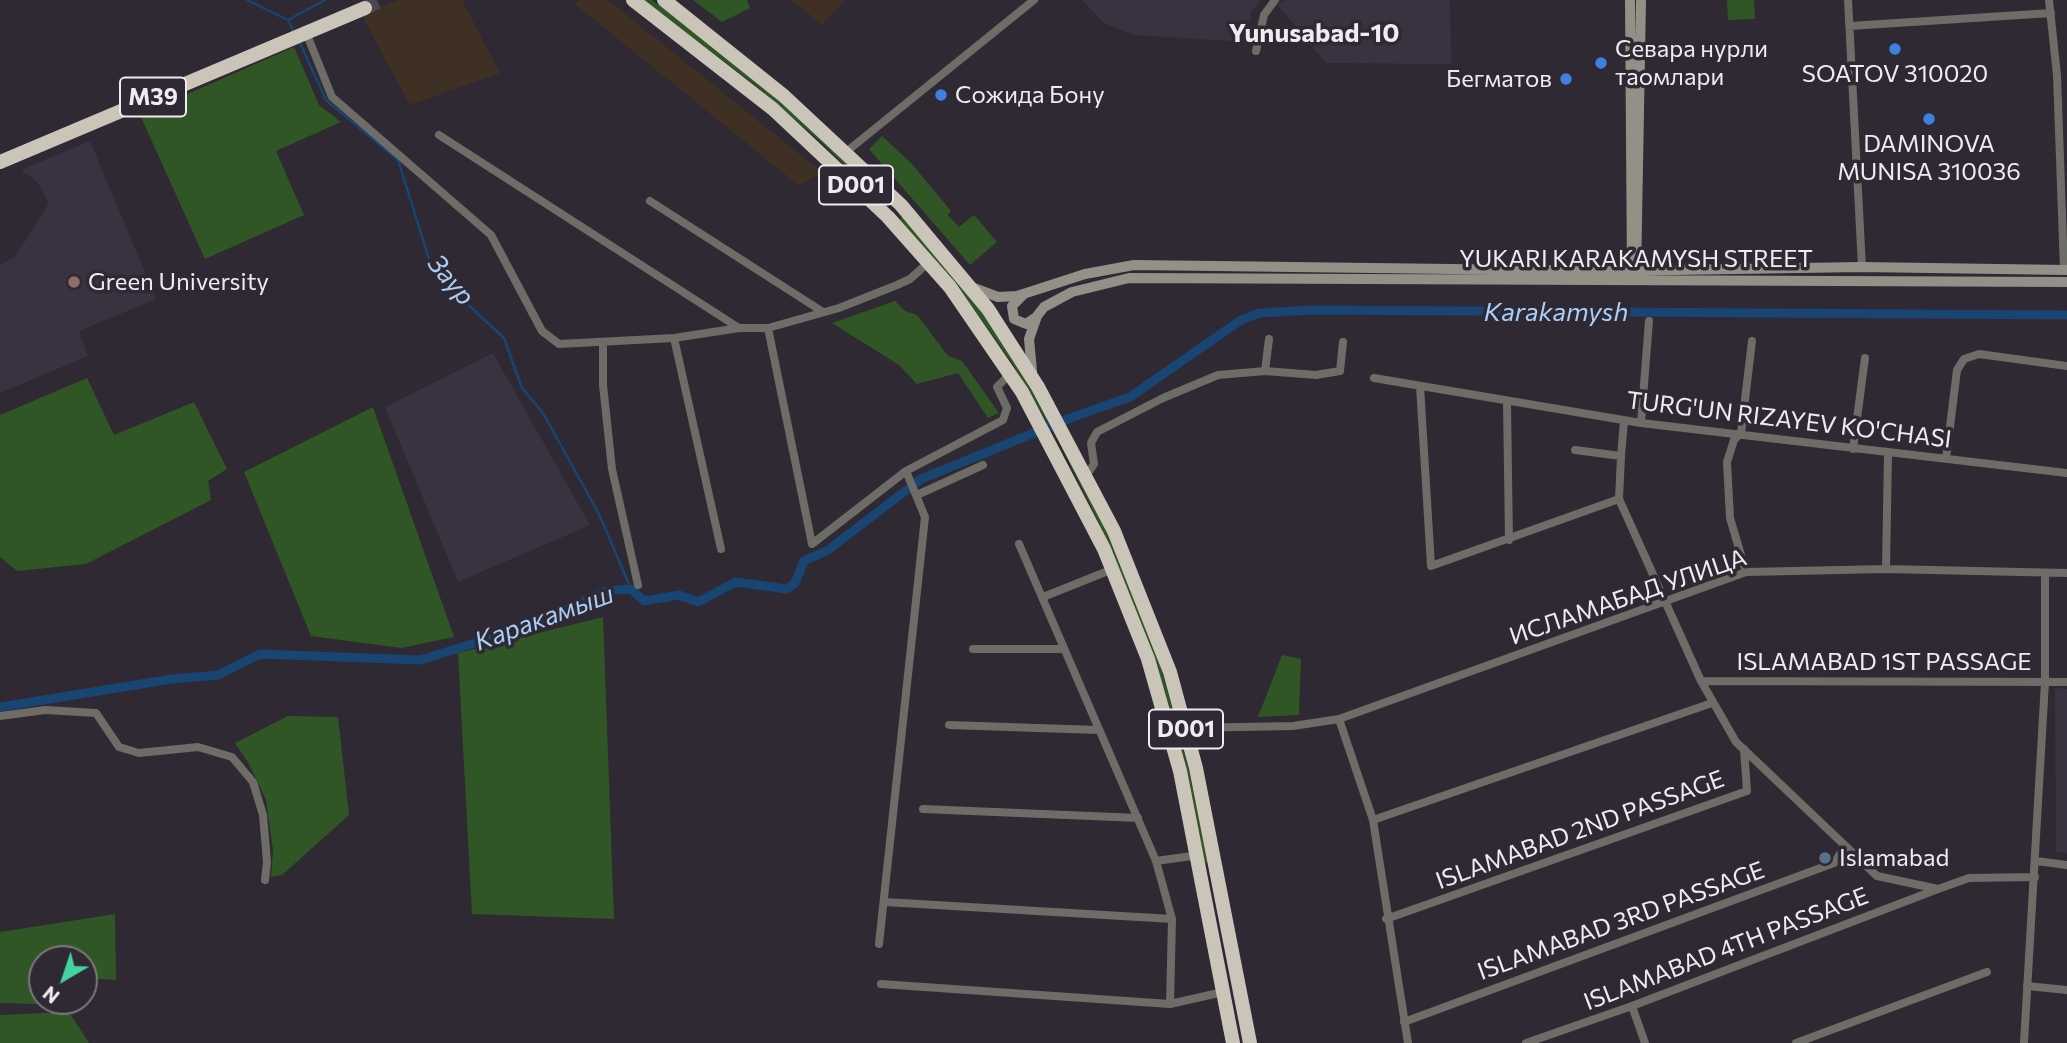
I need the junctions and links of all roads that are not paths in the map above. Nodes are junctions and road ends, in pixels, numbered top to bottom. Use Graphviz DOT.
graph roads {
  1 [pos="633,0"];
  2 [pos="664,0"];
  3 [pos="1034,0"];
  4 [pos="1275,0"];
  5 [pos="1630,0"];
  6 [pos="1641,0"];
  7 [pos="1848,0"];
  8 [pos="2049,0"];
  9 [pos="360,4"];
  10 [pos="2051,13"];
  11 [pos="1850,26"];
  12 [pos="305,30"];
  13 [pos="1256,51"];
  14 [pos="439,135"];
  15 [pos="846,152"];
  16 [pos="0,162"];
  17 [pos="650,201"];
  18 [pos="901,205"];
  19 [pos="888,217"];
  20 [pos="929,262"];
  21 [pos="1862,267"];
  22 [pos="1634,270"];
  23 [pos="2065,270"];
  24 [pos="1634,282"];
  25 [pos="2067,282"];
  26 [pos="969,284"];
  27 [pos="1023,295"];
  28 [pos="822,312"];
  29 [pos="1037,316"];
  30 [pos="1649,321"];
  31 [pos="739,328"];
  32 [pos="768,328"];
  33 [pos="674,338"];
  34 [pos="1269,339"];
  35 [pos="1752,341"];
  36 [pos="1343,342"];
  37 [pos="603,343"];
  38 [pos="1865,358"];
  39 [pos="2067,366"];
  40 [pos="1265,371"];
  41 [pos="1010,374"];
  42 [pos="1374,378"];
  43 [pos="1420,386"];
  44 [pos="1038,387"];
  45 [pos="1507,403"];
  46 [pos="1624,421"];
  47 [pos="1641,423"];
  48 [pos="1741,433"];
  49 [pos="1853,449"];
  50 [pos="1575,450"];
  51 [pos="1888,453"];
  52 [pos="1621,456"];
  53 [pos="1946,459"];
  54 [pos="983,465"];
  55 [pos="906,471"];
  56 [pos="2067,473"];
  57 [pos="1086,475"];
  58 [pos="917,495"];
  59 [pos="1619,499"];
  60 [pos="1508,540"];
  61 [pos="1020,544"];
  62 [pos="721,549"];
  63 [pos="1113,569"];
  64 [pos="1886,569"];
  65 [pos="1746,572"];
  66 [pos="2045,573"];
  67 [pos="2067,573"];
  68 [pos="638,585"];
  69 [pos="1043,597"];
  70 [pos="1665,600"];
  71 [pos="973,649"];
  72 [pos="1064,649"];
  73 [pos="1701,681"];
  74 [pos="2045,682"];
  75 [pos="2067,682"];
  76 [pos="1712,703"];
  77 [pos="0,716"];
  78 [pos="1339,719"];
  79 [pos="949,724"];
  80 [pos="1186,728"];
  81 [pos="1098,730"];
  82 [pos="1744,749"];
  83 [pos="923,809"];
  84 [pos="1138,818"];
  85 [pos="1373,820"];
  86 [pos="1844,848"];
  87 [pos="1192,856"];
  88 [pos="2036,861"];
  89 [pos="1156,862"];
  90 [pos="2067,865"];
  91 [pos="2035,877"];
  92 [pos="1219,879"];
  93 [pos="265,880"];
  94 [pos="1203,883"];
  95 [pos="1938,889"];
  96 [pos="885,902"];
  97 [pos="1172,919"];
  98 [pos="1387,919"];
  99 [pos="879,944"];
  100 [pos="1987,972"];
  101 [pos="881,984"];
  102 [pos="2027,986"];
  103 [pos="2067,990"];
  104 [pos="1223,992"];
  105 [pos="1170,1004"];
  106 [pos="1632,1006"];
  107 [pos="1404,1022"];
  108 [pos="1233,1043"];
  109 [pos="1250,1043"];
  110 [pos="1408,1043"];
  111 [pos="1526,1043"];
  112 [pos="1645,1043"];
  113 [pos="1796,1043"];
  114 [pos="2024,1043"];
  1 -- 19 [label="highway, D001"];
  2 -- 15 [label="highway, D001"];
  3 -- 15 [label="street"];
  4 -- 13 [label="street"];
  5 -- 22 [label="main road"];
  6 -- 22 [label="main road"];
  7 -- 11 [label="street"];
  8 -- 10 [label="street"];
  9 -- 12 [label="highway, M39"];
  10 -- 11 [label="street"];
  10 -- 23 [label="street"];
  11 -- 21 [label="street"];
  12 -- 16 [label="highway, M39"];
  12 -- 37 [label="street"];
  14 -- 31 [label="street"];
  15 -- 18 [label="highway, D001"];
  17 -- 28 [label="street"];
  18 -- 19 [label="highway"];
  18 -- 26 [label="highway, D001"];
  19 -- 20 [label="highway, D001"];
  20 -- 28 [label="street"];
  20 -- 41 [label="highway, D001"];
  21 -- 22 [label="main road, YUKARI KARAKAMYSH STREET"];
  21 -- 23 [label="main road, YUKARI KARAKAMYSH STREET"];
  22 -- 24 [label="main road"];
  22 -- 27 [label="main road, YUKARI KARAKAMYSH STREET"];
  24 -- 25 [label="main road, YUKARI KARAKAMYSH STREET"];
  24 -- 29 [label="main road, YUKARI KARAKAMYSH STREET"];
  26 -- 27 [label="main road, YUKARI KARAKAMYSH STREET"];
  26 -- 44 [label="highway, D001"];
  27 -- 29 [label="main road"];
  28 -- 32 [label="street"];
  29 -- 44 [label="main road"];
  30 -- 47 [label="street"];
  31 -- 32 [label="street"];
  31 -- 33 [label="street"];
  32 -- 55 [label="street"];
  33 -- 37 [label="street"];
  33 -- 62 [label="street"];
  34 -- 40 [label="street"];
  35 -- 48 [label="street"];
  36 -- 40 [label="street"];
  37 -- 68 [label="street"];
  38 -- 49 [label="street"];
  39 -- 53 [label="street"];
  40 -- 57 [label="street"];
  41 -- 55 [label="street"];
  41 -- 63 [label="highway, D001"];
  42 -- 43 [label="street, TURG'UN RIZAYEV KO'CHASI"];
  43 -- 45 [label="street, TURG'UN RIZAYEV KO'CHASI"];
  43 -- 60 [label="street"];
  44 -- 57 [label="highway, D001"];
  45 -- 46 [label="street, TURG'UN RIZAYEV KO'CHASI"];
  45 -- 60 [label="street"];
  46 -- 47 [label="street, TURG'UN RIZAYEV KO'CHASI"];
  46 -- 52 [label="street"];
  47 -- 48 [label="street, TURG'UN RIZAYEV KO'CHASI"];
  48 -- 49 [label="street, TURG'UN RIZAYEV KO'CHASI"];
  48 -- 65 [label="street"];
  49 -- 51 [label="street, TURG'UN RIZAYEV KO'CHASI"];
  50 -- 52 [label="street"];
  51 -- 53 [label="street, TURG'UN RIZAYEV KO'CHASI"];
  51 -- 64 [label="street"];
  52 -- 59 [label="street"];
  53 -- 56 [label="street, TURG'UN RIZAYEV KO'CHASI"];
  54 -- 58 [label="street"];
  55 -- 58 [label="street"];
  57 -- 80 [label="highway, D001"];
  58 -- 96 [label="street"];
  59 -- 60 [label="street"];
  59 -- 70 [label="street"];
  61 -- 69 [label="street"];
  63 -- 69 [label="street"];
  63 -- 94 [label="highway, D001"];
  64 -- 65 [label="street, ИСЛАМАБАД УЛИЦА"];
  64 -- 66 [label="street, ИСЛАМАБАД УЛИЦА"];
  65 -- 70 [label="street, ИСЛАМАБАД УЛИЦА"];
  66 -- 67 [label="street, ИСЛАМАБАД УЛИЦА"];
  66 -- 74 [label="street"];
  69 -- 72 [label="street"];
  70 -- 73 [label="street"];
  70 -- 78 [label="street, ИСЛАМАБАД УЛИЦА"];
  71 -- 72 [label="street"];
  72 -- 81 [label="street"];
  73 -- 74 [label="street, ISLAMABAD 1ST PASSAGE"];
  73 -- 76 [label="street"];
  74 -- 75 [label="street, ISLAMABAD 1ST PASSAGE"];
  74 -- 88 [label="street"];
  76 -- 82 [label="street"];
  76 -- 85 [label="street, ISLAMABAD 1ST PASSAGE"];
  77 -- 93 [label="street"];
  78 -- 80 [label="street, ИСЛАМАБАД УЛИЦА"];
  78 -- 85 [label="street"];
  79 -- 81 [label="street"];
  80 -- 92 [label="highway, D001"];
  81 -- 84 [label="street"];
  82 -- 86 [label="street"];
  82 -- 98 [label="street, ISLAMABAD 2ND PASSAGE"];
  83 -- 84 [label="street"];
  84 -- 89 [label="street"];
  85 -- 98 [label="street"];
  86 -- 95 [label="street"];
  86 -- 107 [label="street, ISLAMABAD 3RD PASSAGE"];
  87 -- 89 [label="street"];
  88 -- 90 [label="street"];
  88 -- 91 [label="street"];
  89 -- 97 [label="street"];
  91 -- 95 [label="street, ISLAMABAD 4TH PASSAGE"];
  91 -- 102 [label="street"];
  92 -- 94 [label="highway"];
  92 -- 109 [label="highway, D001"];
  94 -- 104 [label="highway, D001"];
  95 -- 106 [label="street, ISLAMABAD 4TH PASSAGE"];
  96 -- 97 [label="street"];
  96 -- 99 [label="street"];
  97 -- 105 [label="street"];
  98 -- 107 [label="street"];
  100 -- 113 [label="street"];
  101 -- 105 [label="street"];
  102 -- 103 [label="street"];
  102 -- 114 [label="street"];
  104 -- 105 [label="street"];
  104 -- 108 [label="highway, D001"];
  106 -- 111 [label="street, ISLAMABAD 4TH PASSAGE"];
  106 -- 112 [label="street"];
  107 -- 110 [label="street"];
}
